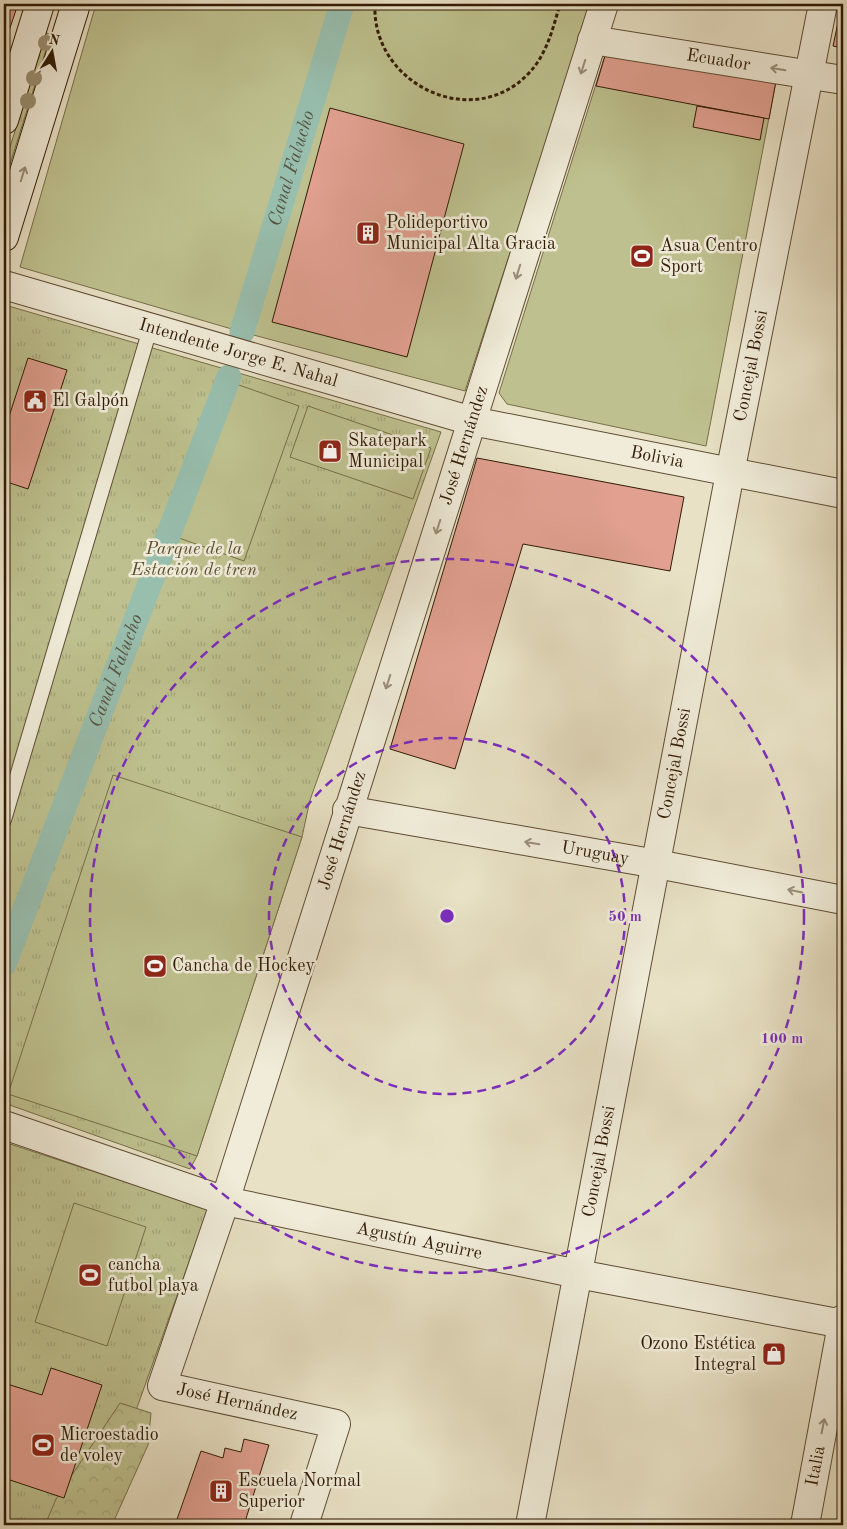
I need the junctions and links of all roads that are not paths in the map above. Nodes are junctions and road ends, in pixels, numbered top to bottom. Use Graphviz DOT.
graph roads {
  1 [pos="604,4"];
  2 [pos="823,4"];
  3 [pos="39,6"];
  4 [pos="74,12"];
  5 [pos="592,40"];
  6 [pos="810,74"];
  7 [pos="843,80"];
  8 [pos="4,120"];
  9 [pos="4,237"];
  10 [pos="4,286"];
  11 [pos="150,329"];
  12 [pos="472,421"];
  13 [pos="730,473"];
  14 [pos="843,494"];
  15 [pos="347,810"];
  16 [pos="4,820"];
  17 [pos="657,864"];
  18 [pos="843,900"];
  19 [pos="4,1125"];
  20 [pos="225,1200"];
  21 [pos="578,1274"];
  22 [pos="843,1322"];
  23 [pos="304,1525"];
  24 [pos="530,1525"];
  25 [pos="805,1525"];
  1 -- 5 [label="street, José Hernández"];
  2 -- 6 [label="street, Concejal Bossi"];
  3 -- 4 [label="street"];
  3 -- 8 [label="street"];
  9 -- 4 [label="street, one-way"];
  6 -- 5 [label="street, Ecuador, one-way"];
  5 -- 12 [label="street, José Hernández, one-way"];
  6 -- 7 [label="street, Ecuador"];
  6 -- 13 [label="street, Concejal Bossi"];
  10 -- 11 [label="street, Intendente Jorge E. Nahal"];
  11 -- 12 [label="street, Intendente Jorge E. Nahal"];
  11 -- 16 [label="lane"];
  12 -- 13 [label="street, Bolivia"];
  12 -- 15 [label="street, José Hernández, one-way"];
  13 -- 14 [label="street, Bolivia"];
  13 -- 17 [label="street, Concejal Bossi"];
  17 -- 15 [label="street, Uruguay, one-way"];
  15 -- 20 [label="street, José Hernández"];
  18 -- 17 [label="street, Uruguay, one-way"];
  17 -- 21 [label="street, Concejal Bossi"];
  19 -- 20 [label="street, Agustín Aguirre"];
  20 -- 21 [label="street, Agustín Aguirre"];
  20 -- 23 [label="street, José Hernández"];
  21 -- 22 [label="street, Agustín Aguirre"];
  21 -- 24 [label="street, Concejal Bossi"];
  25 -- 22 [label="street, Italia, one-way"];
}
